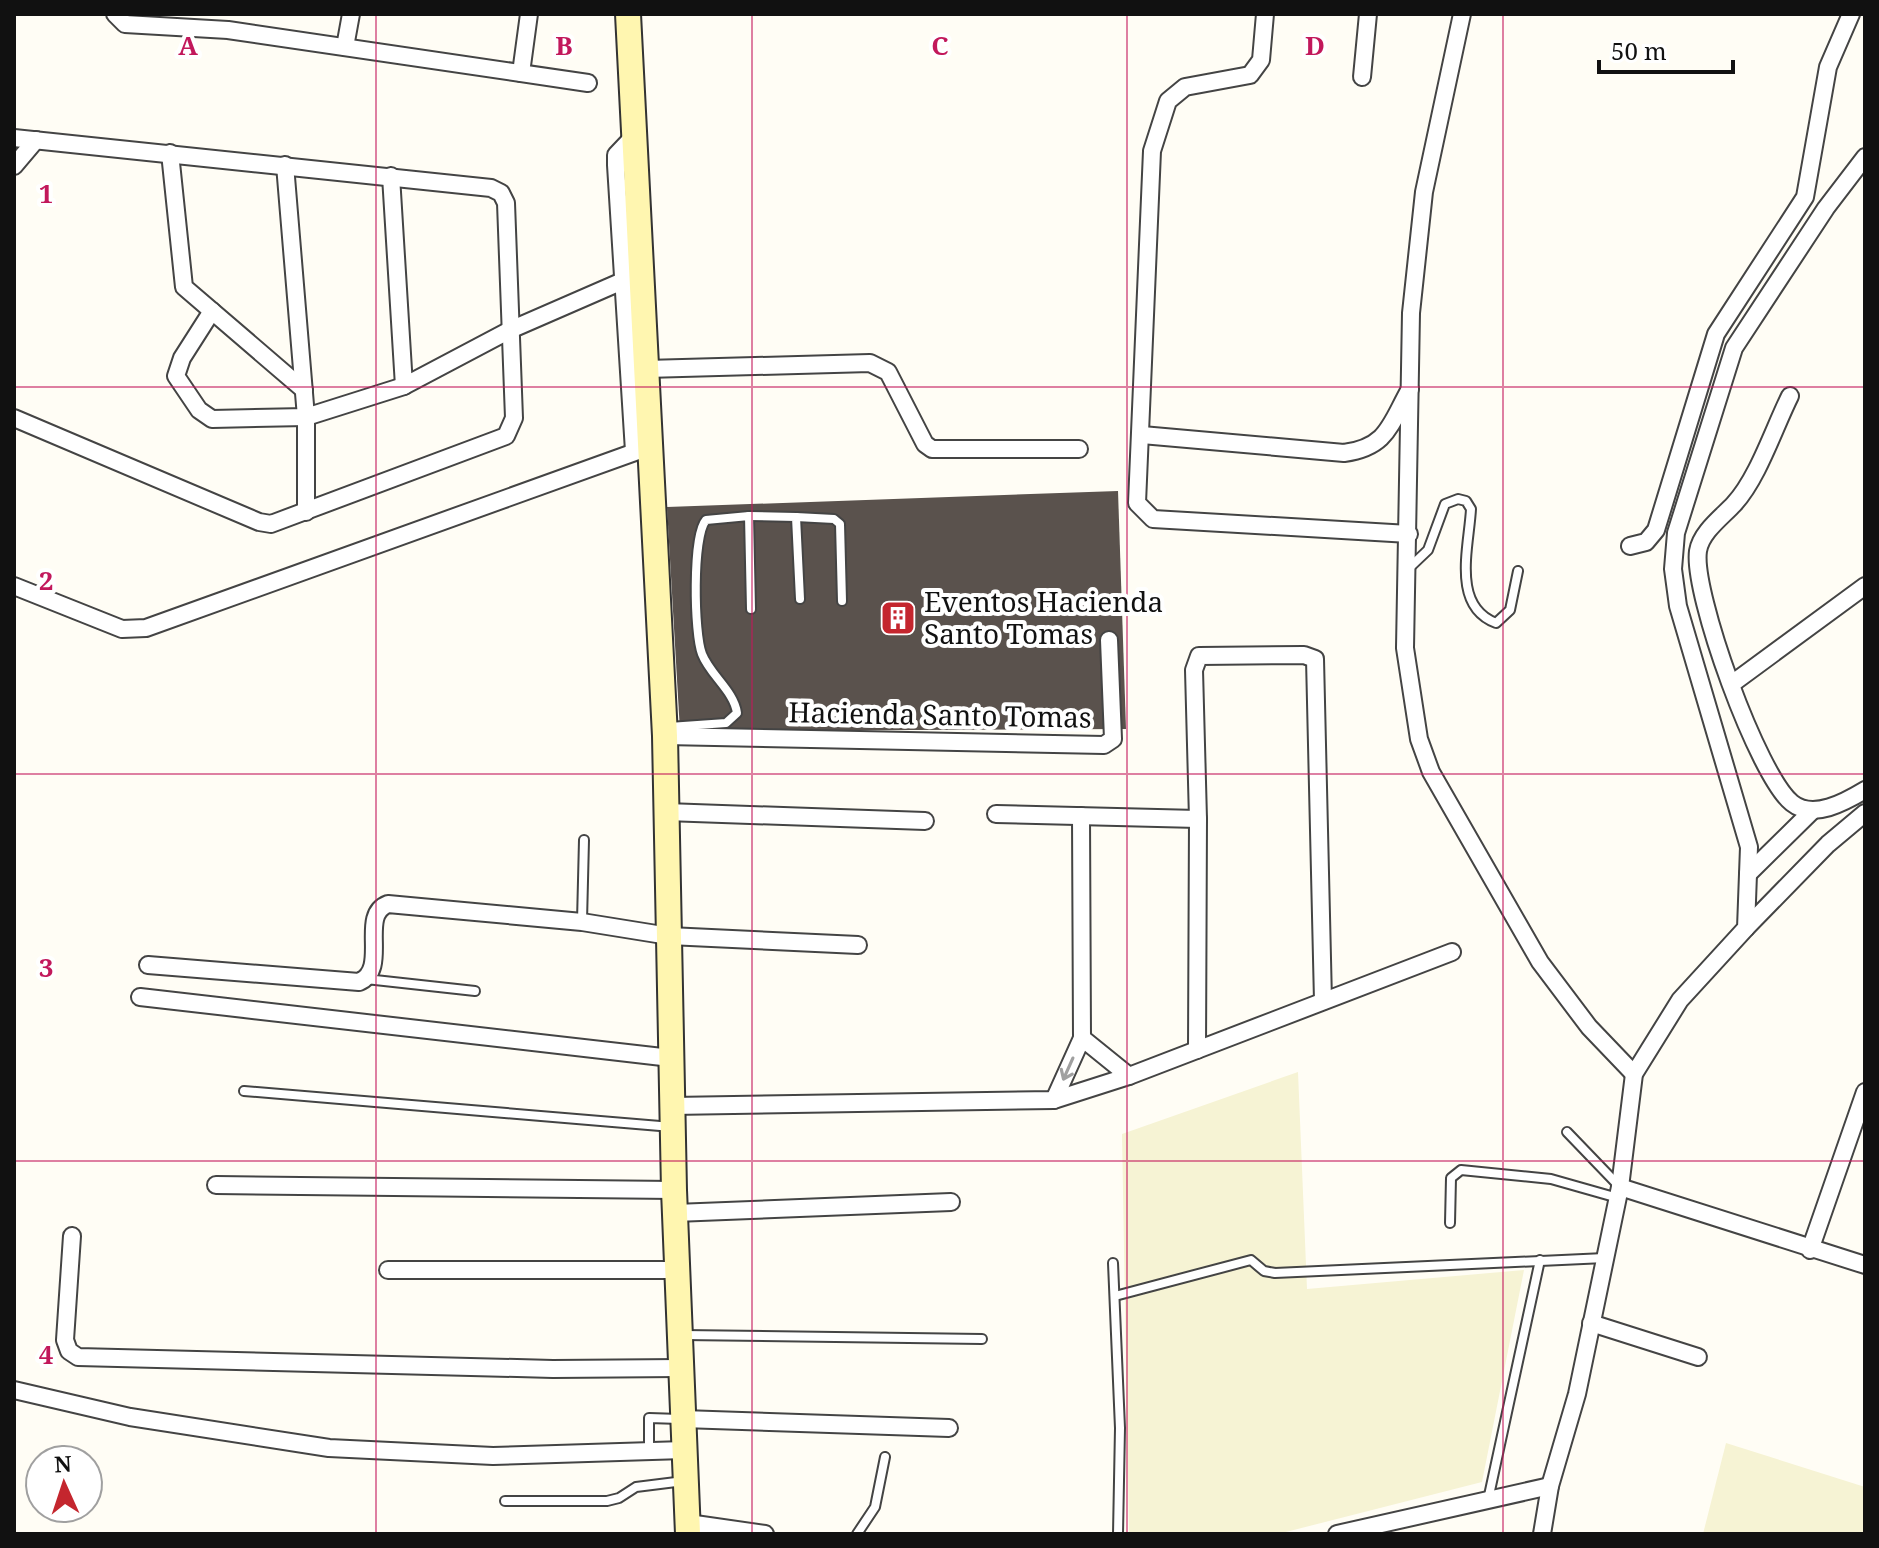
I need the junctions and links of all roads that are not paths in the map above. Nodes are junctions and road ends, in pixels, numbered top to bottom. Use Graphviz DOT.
graph roads {
  1 [pos="115,14"];
  2 [pos="351,14"];
  3 [pos="529,14"];
  4 [pos="628,14"];
  5 [pos="1265,14"];
  6 [pos="1368,14"];
  7 [pos="1462,14"];
  8 [pos="1851,14"];
  9 [pos="228,22"];
  10 [pos="345,47"];
  11 [pos="521,73"];
  12 [pos="1362,77"];
  13 [pos="588,83"];
  14 [pos="14,138"];
  15 [pos="36,140"];
  16 [pos="170,153"];
  17 [pos="1865,157"];
  18 [pos="285,165"];
  19 [pos="14,166"];
  20 [pos="391,176"];
  21 [pos="1805,197"];
  22 [pos="1826,208"];
  23 [pos="633,277"];
  24 [pos="212,311"];
  25 [pos="510,330"];
  26 [pos="646,369"];
  27 [pos="404,386"];
  28 [pos="1410,388"];
  29 [pos="304,390"];
  30 [pos="1790,396"];
  31 [pos="306,417"];
  32 [pos="14,418"];
  33 [pos="1142,435"];
  34 [pos="642,449"];
  35 [pos="1079,449"];
  36 [pos="306,512"];
  37 [pos="749,516"];
  38 [pos="796,517"];
  39 [pos="1409,534"];
  40 [pos="1630,546"];
  41 [pos="1408,569"];
  42 [pos="1518,571"];
  43 [pos="14,586"];
  44 [pos="1865,586"];
  45 [pos="800,599"];
  46 [pos="842,601"];
  47 [pos="751,609"];
  48 [pos="1109,640"];
  49 [pos="1733,683"];
  50 [pos="665,732"];
  51 [pos="1865,790"];
  52 [pos="1813,810"];
  53 [pos="666,812"];
  54 [pos="1865,813"];
  55 [pos="996,814"];
  56 [pos="1081,816"];
  57 [pos="1198,819"];
  58 [pos="925,821"];
  59 [pos="584,840"];
  60 [pos="1748,874"];
  61 [pos="582,922"];
  62 [pos="1746,928"];
  63 [pos="669,936"];
  64 [pos="858,945"];
  65 [pos="1452,952"];
  66 [pos="148,965"];
  67 [pos="366,979"];
  68 [pos="475,991"];
  69 [pos="140,997"];
  70 [pos="1323,1001"];
  71 [pos="1082,1038"];
  72 [pos="1197,1050"];
  73 [pos="671,1058"];
  74 [pos="1634,1074"];
  75 [pos="1129,1076"];
  76 [pos="244,1091"];
  77 [pos="1865,1092"];
  78 [pos="1054,1100"];
  79 [pos="672,1116"];
  80 [pos="1567,1132"];
  81 [pos="216,1185"];
  82 [pos="1619,1192"];
  83 [pos="675,1202"];
  84 [pos="951,1202"];
  85 [pos="1450,1223"];
  86 [pos="72,1236"];
  87 [pos="1810,1250"];
  88 [pos="1605,1258"];
  89 [pos="1540,1260"];
  90 [pos="1113,1263"];
  91 [pos="1865,1265"];
  92 [pos="388,1270"];
  93 [pos="677,1270"];
  94 [pos="1115,1296"];
  95 [pos="1591,1323"];
  96 [pos="680,1335"];
  97 [pos="982,1339"];
  98 [pos="1698,1357"];
  99 [pos="680,1368"];
  100 [pos="14,1390"];
  101 [pos="683,1419"];
  102 [pos="949,1428"];
  103 [pos="649,1450"];
  104 [pos="684,1450"];
  105 [pos="885,1457"];
  106 [pos="685,1481"];
  107 [pos="1550,1486"];
  108 [pos="1488,1500"];
  109 [pos="505,1501"];
  110 [pos="688,1528"];
  111 [pos="765,1534"];
  112 [pos="857,1534"];
  113 [pos="1118,1534"];
  114 [pos="1337,1534"];
  115 [pos="1542,1534"];
  1 -- 9 [label="street"];
  2 -- 10 [label="street"];
  3 -- 11 [label="street"];
  4 -- 23 [label="street"];
  5 -- 33 [label="street"];
  6 -- 12 [label="street"];
  7 -- 28 [label="street"];
  8 -- 21 [label="street"];
  9 -- 10 [label="street"];
  10 -- 11 [label="street"];
  11 -- 13 [label="street"];
  14 -- 15 [label="street"];
  15 -- 16 [label="street"];
  15 -- 19 [label="street"];
  16 -- 18 [label="street"];
  16 -- 24 [label="street"];
  17 -- 22 [label="street"];
  18 -- 20 [label="street"];
  18 -- 29 [label="street"];
  20 -- 25 [label="street"];
  20 -- 27 [label="street"];
  21 -- 22 [label="street"];
  21 -- 40 [label="street"];
  22 -- 60 [label="street"];
  23 -- 25 [label="street"];
  23 -- 26 [label="street"];
  23 -- 34 [label="street"];
  24 -- 29 [label="street"];
  24 -- 31 [label="street"];
  25 -- 27 [label="street"];
  25 -- 36 [label="street"];
  26 -- 34 [label="street"];
  26 -- 35 [label="street"];
  27 -- 31 [label="street"];
  28 -- 33 [label="street"];
  28 -- 39 [label="street"];
  29 -- 31 [label="street"];
  30 -- 49 [label="street"];
  31 -- 36 [label="street"];
  32 -- 36 [label="street"];
  33 -- 39 [label="street"];
  34 -- 43 [label="street"];
  34 -- 50 [label="street"];
  37 -- 38 [label="lane"];
  37 -- 47 [label="lane"];
  37 -- 50 [label="lane"];
  38 -- 45 [label="lane"];
  38 -- 46 [label="lane"];
  39 -- 41 [label="street"];
  41 -- 42 [label="lane"];
  41 -- 74 [label="street"];
  44 -- 49 [label="street"];
  48 -- 50 [label="street, Hacienda Santo Tomas"];
  49 -- 52 [label="street"];
  50 -- 53 [label="street"];
  51 -- 52 [label="street"];
  52 -- 60 [label="street"];
  53 -- 58 [label="street"];
  53 -- 63 [label="street"];
  54 -- 62 [label="street"];
  55 -- 56 [label="street"];
  56 -- 57 [label="street"];
  56 -- 71 [label="street"];
  57 -- 70 [label="street"];
  57 -- 72 [label="street"];
  59 -- 61 [label="lane"];
  60 -- 62 [label="street"];
  61 -- 63 [label="street"];
  61 -- 67 [label="street"];
  62 -- 74 [label="street"];
  63 -- 64 [label="street"];
  63 -- 73 [label="street"];
  65 -- 70 [label="street"];
  66 -- 67 [label="street"];
  67 -- 68 [label="lane"];
  69 -- 73 [label="street"];
  70 -- 72 [label="street"];
  71 -- 75 [label="street"];
  71 -- 78 [label="street, one-way"];
  72 -- 75 [label="street"];
  73 -- 79 [label="street"];
  74 -- 82 [label="street"];
  75 -- 78 [label="street"];
  76 -- 79 [label="lane"];
  77 -- 87 [label="street"];
  78 -- 79 [label="street"];
  79 -- 83 [label="street"];
  80 -- 82 [label="lane"];
  81 -- 83 [label="street"];
  82 -- 85 [label="lane"];
  82 -- 87 [label="street"];
  82 -- 88 [label="street"];
  83 -- 84 [label="street"];
  83 -- 93 [label="street"];
  86 -- 99 [label="street"];
  87 -- 91 [label="street"];
  88 -- 89 [label="lane"];
  88 -- 95 [label="street"];
  89 -- 94 [label="lane"];
  89 -- 108 [label="lane"];
  90 -- 94 [label="lane"];
  92 -- 93 [label="street"];
  93 -- 96 [label="street"];
  94 -- 113 [label="lane"];
  95 -- 98 [label="street"];
  95 -- 107 [label="street"];
  96 -- 97 [label="lane"];
  96 -- 99 [label="street"];
  99 -- 101 [label="street"];
  100 -- 103 [label="street"];
  101 -- 102 [label="street"];
  101 -- 103 [label="lane"];
  101 -- 104 [label="street"];
  103 -- 104 [label="street"];
  104 -- 106 [label="street"];
  105 -- 112 [label="lane"];
  106 -- 109 [label="lane"];
  106 -- 110 [label="street"];
  107 -- 108 [label="street"];
  107 -- 115 [label="street"];
  108 -- 114 [label="street"];
  110 -- 111 [label="street"];
}
